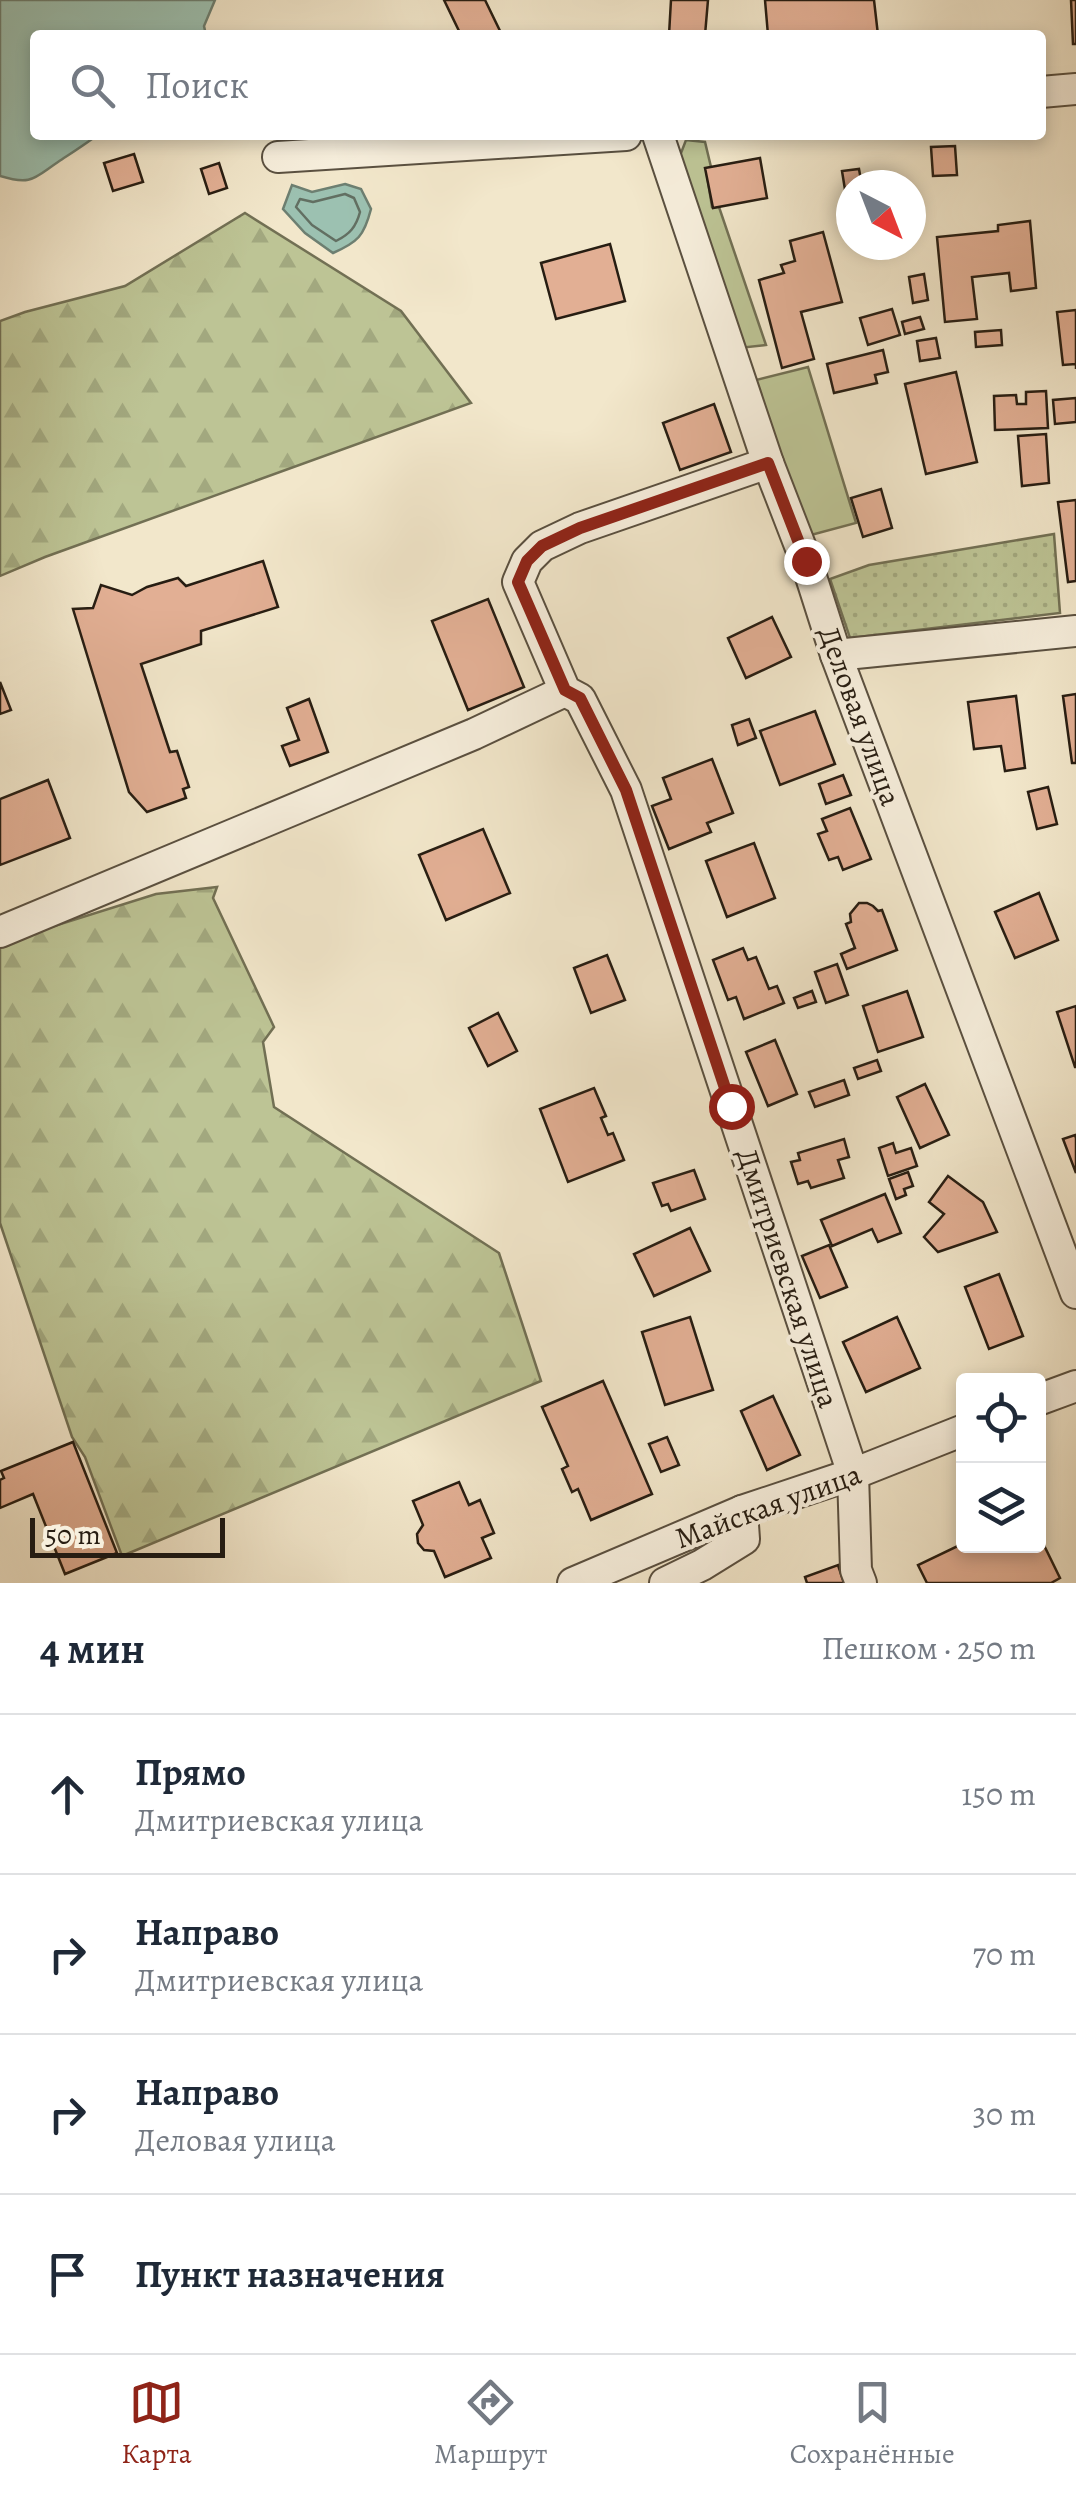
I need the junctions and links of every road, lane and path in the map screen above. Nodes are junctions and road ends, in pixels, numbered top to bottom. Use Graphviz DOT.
graph roads {
  1 [pos="1076,89"];
  2 [pos="1046,92"];
  3 [pos="547,140"];
  4 [pos="660,140"];
  5 [pos="278,157"];
  6 [pos="768,463"];
  7 [pos="1076,631"];
  8 [pos="836,655"];
  9 [pos="565,690"];
  10 [pos="0,932"];
  11 [pos="1076,1293"];
  12 [pos="1076,1386"];
  13 [pos="1046,1397"];
  14 [pos="956,1433"];
  15 [pos="852,1474"];
  16 [pos="742,1511"];
  17 [pos="573,1583"];
  18 [pos="665,1583"];
  19 [pos="861,1583"];
  1 -- 2 [label="street"];
  3 -- 5 [label="street"];
  4 -- 6 [label="street, Деловая улица"];
  6 -- 8 [label="street, Деловая улица"];
  6 -- 9 [label="street, Дмитриевская улица"];
  7 -- 8 [label="street"];
  8 -- 11 [label="street, Деловая улица"];
  9 -- 10 [label="street"];
  9 -- 15 [label="street, Дмитриевская улица"];
  12 -- 13 [label="street"];
  14 -- 15 [label="street, Майская улица"];
  15 -- 16 [label="street, Майская улица"];
  15 -- 19 [label="street, Дмитриевская улица"];
  16 -- 17 [label="street, Майская улица"];
  16 -- 18 [label="street"];
}
